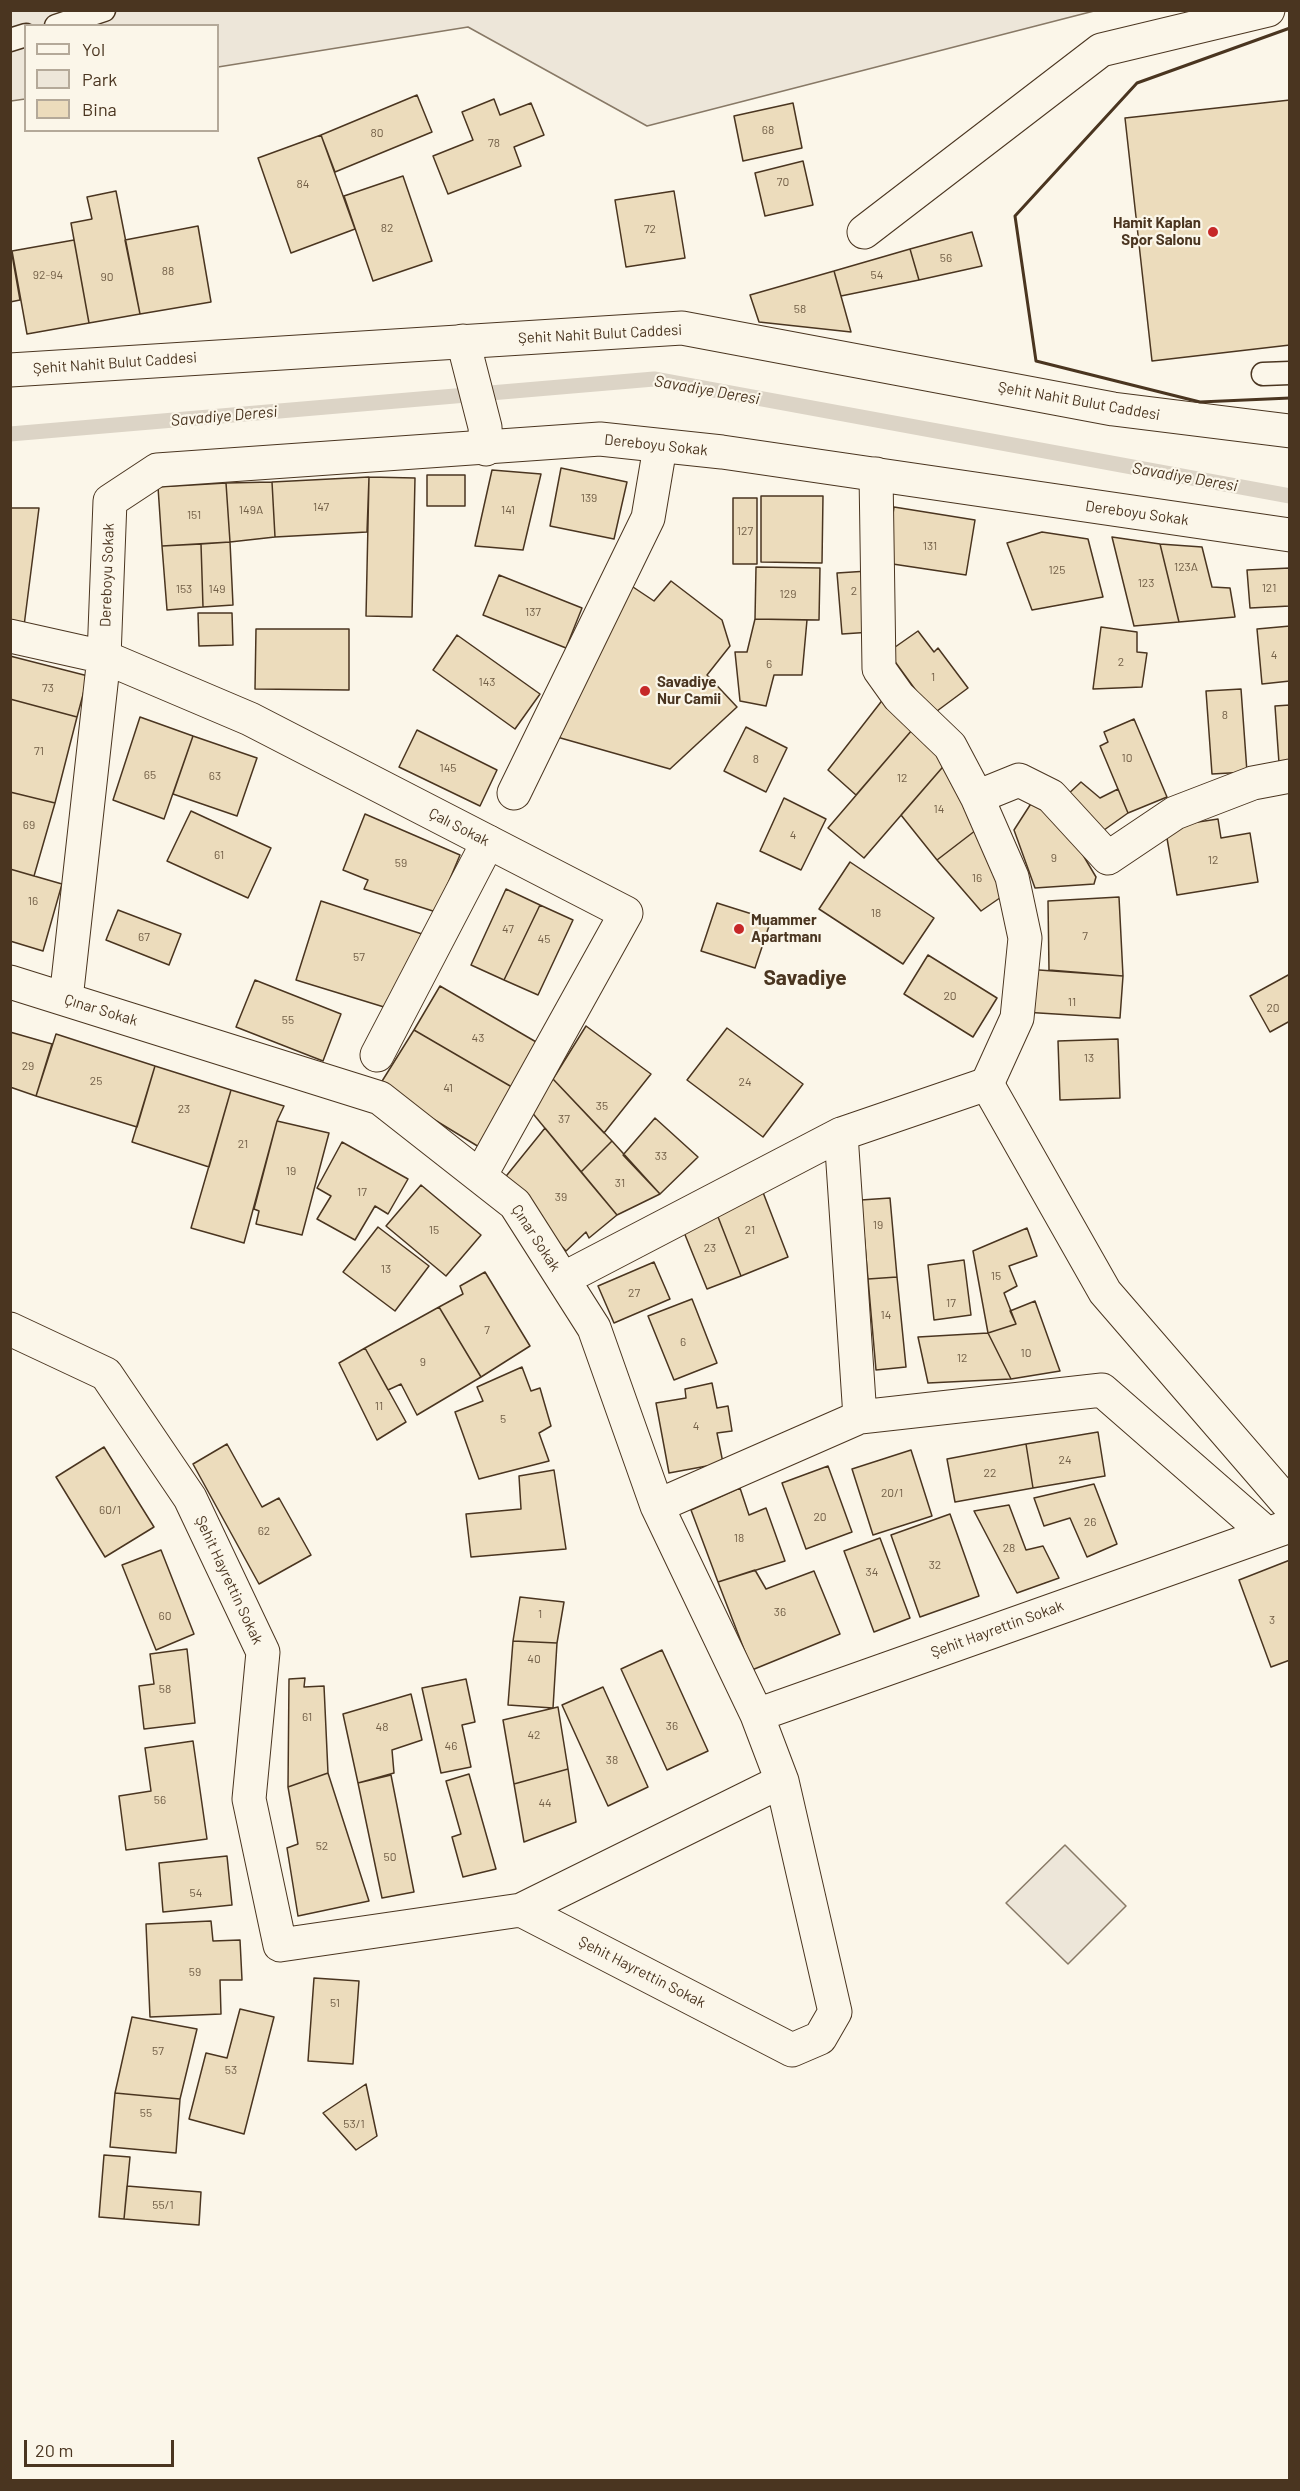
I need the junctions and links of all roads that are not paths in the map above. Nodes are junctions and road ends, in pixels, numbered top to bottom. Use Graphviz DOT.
graph roads {
  1 [pos="104,10"];
  2 [pos="1269,10"];
  3 [pos="62,24"];
  4 [pos="864,232"];
  5 [pos="465,351"];
  6 [pos="10,370"];
  7 [pos="1290,372"];
  8 [pos="1263,374"];
  9 [pos="1290,431"];
  10 [pos="485,438"];
  11 [pos="660,447"];
  12 [pos="876,474"];
  13 [pos="1290,535"];
  14 [pos="10,636"];
  15 [pos="104,657"];
  16 [pos="1290,776"];
  17 [pos="514,793"];
  18 [pos="977,797"];
  19 [pos="489,842"];
  20 [pos="10,982"];
  21 [pos="66,999"];
  22 [pos="377,1055"];
  23 [pos="987,1084"];
  24 [pos="841,1134"];
  25 [pos="480,1176"];
  26 [pos="563,1279"];
  27 [pos="10,1329"];
  28 [pos="860,1417"];
  29 [pos="657,1506"];
  30 [pos="1290,1506"];
  31 [pos="1278,1530"];
  32 [pos="757,1715"];
  33 [pos="782,1781"];
  34 [pos="521,1910"];
  1 -- 3 [label="lane"];
  2 -- 4 [label="street"];
  5 -- 6 [label="street, Şehit Nahit Bulut Caddesi"];
  5 -- 9 [label="street, Şehit Nahit Bulut Caddesi"];
  5 -- 10 [label="street"];
  7 -- 8 [label="lane"];
  10 -- 11 [label="street, Dereboyu Sokak"];
  10 -- 15 [label="street, Dereboyu Sokak"];
  11 -- 12 [label="street, Dereboyu Sokak"];
  11 -- 17 [label="street"];
  12 -- 13 [label="street, Dereboyu Sokak"];
  12 -- 18 [label="street"];
  14 -- 15 [label="street, Çalı Sokak"];
  15 -- 19 [label="street, Çalı Sokak"];
  15 -- 21 [label="street"];
  16 -- 18 [label="street"];
  18 -- 23 [label="street"];
  19 -- 22 [label="street"];
  19 -- 25 [label="street, Çalı Sokak"];
  20 -- 21 [label="street, Çınar Sokak"];
  21 -- 25 [label="street, Çınar Sokak"];
  23 -- 24 [label="street"];
  23 -- 30 [label="street"];
  24 -- 26 [label="street"];
  24 -- 28 [label="street"];
  25 -- 26 [label="street, Çınar Sokak"];
  26 -- 29 [label="street, Çınar Sokak"];
  27 -- 34 [label="street, Şehit Hayrettin Sokak"];
  28 -- 29 [label="street"];
  28 -- 31 [label="street"];
  29 -- 32 [label="street, Çınar Sokak"];
  31 -- 32 [label="street, Şehit Hayrettin Sokak"];
  32 -- 33 [label="street, Şehit Hayrettin Sokak"];
  33 -- 34 [label="street"];
  33 -- 34 [label="street, Şehit Hayrettin Sokak"];
}
